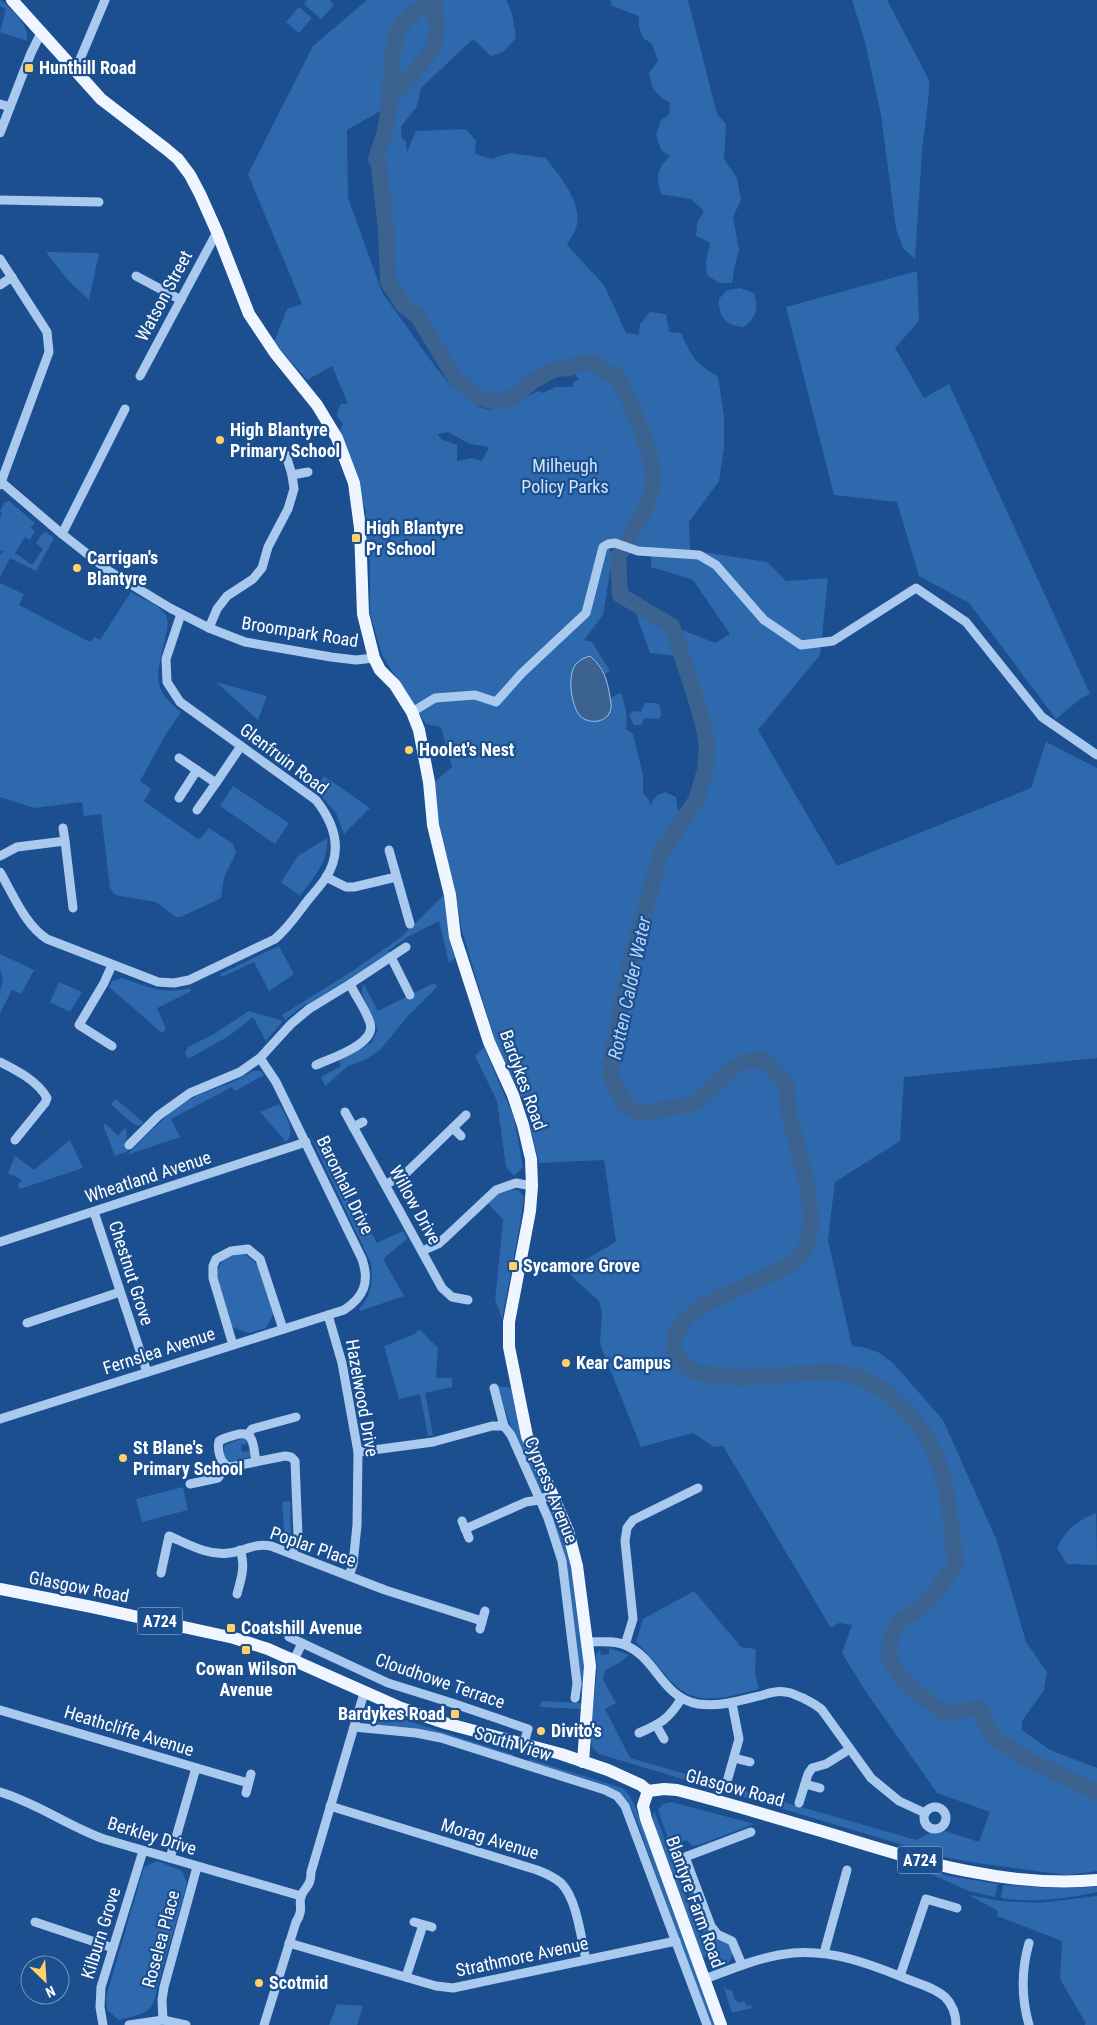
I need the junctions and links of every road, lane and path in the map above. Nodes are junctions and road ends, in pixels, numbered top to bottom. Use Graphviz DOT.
graph roads {
  1 [pos="105,0"];
  2 [pos="16,1"];
  3 [pos="41,33"];
  4 [pos="75,71"];
  5 [pos="0,104"];
  6 [pos="10,107"];
  7 [pos="0,134"];
  8 [pos="0,200"];
  9 [pos="99,202"];
  10 [pos="217,232"];
  11 [pos="0,259"];
  12 [pos="136,276"];
  13 [pos="12,277"];
  14 [pos="0,285"];
  15 [pos="181,300"];
  16 [pos="140,376"];
  17 [pos="126,409"];
  18 [pos="286,455"];
  19 [pos="308,472"];
  20 [pos="292,475"];
  21 [pos="0,483"];
  22 [pos="62,534"];
  23 [pos="181,614"];
  24 [pos="209,628"];
  25 [pos="374,658"];
  26 [pos="412,712"];
  27 [pos="241,746"];
  28 [pos="1097,755"];
  29 [pos="179,758"];
  30 [pos="197,770"];
  31 [pos="216,783"];
  32 [pos="179,798"];
  33 [pos="197,810"];
  34 [pos="64,828"];
  35 [pos="65,841"];
  36 [pos="389,850"];
  37 [pos="0,856"];
  38 [pos="0,872"];
  39 [pos="326,877"];
  40 [pos="396,877"];
  41 [pos="73,908"];
  42 [pos="410,924"];
  43 [pos="406,946"];
  44 [pos="392,957"];
  45 [pos="112,965"];
  46 [pos="350,984"];
  47 [pos="410,995"];
  48 [pos="112,1046"];
  49 [pos="260,1058"];
  50 [pos="0,1062"];
  51 [pos="316,1065"];
  52 [pos="345,1112"];
  53 [pos="466,1116"];
  54 [pos="363,1122"];
  55 [pos="353,1127"];
  56 [pos="453,1128"];
  57 [pos="461,1136"];
  58 [pos="15,1140"];
  59 [pos="306,1142"];
  60 [pos="129,1145"];
  61 [pos="386,1184"];
  62 [pos="532,1186"];
  63 [pos="94,1212"];
  64 [pos="0,1242"];
  65 [pos="422,1251"];
  66 [pos="120,1292"];
  67 [pos="468,1300"];
  68 [pos="328,1315"];
  69 [pos="27,1323"];
  70 [pos="283,1329"];
  71 [pos="233,1345"];
  72 [pos="147,1372"];
  73 [pos="494,1388"];
  74 [pos="296,1417"];
  75 [pos="0,1419"];
  76 [pos="504,1426"];
  77 [pos="248,1434"];
  78 [pos="358,1452"];
  79 [pos="256,1462"];
  80 [pos="226,1466"];
  81 [pos="190,1484"];
  82 [pos="698,1488"];
  83 [pos="552,1494"];
  84 [pos="539,1500"];
  85 [pos="465,1529"];
  86 [pos="240,1550"];
  87 [pos="292,1554"];
  88 [pos="161,1573"];
  89 [pos="349,1576"];
  90 [pos="0,1589"];
  91 [pos="237,1594"];
  92 [pos="482,1620"];
  93 [pos="289,1637"];
  94 [pos="587,1642"];
  95 [pos="302,1643"];
  96 [pos="625,1645"];
  97 [pos="294,1660"];
  98 [pos="364,1693"];
  99 [pos="575,1698"];
  100 [pos="681,1699"];
  101 [pos="732,1703"];
  102 [pos="0,1710"];
  103 [pos="656,1725"];
  104 [pos="354,1727"];
  105 [pos="639,1733"];
  106 [pos="664,1739"];
  107 [pos="524,1743"];
  108 [pos="850,1750"];
  109 [pos="734,1758"];
  110 [pos="583,1762"];
  111 [pos="750,1762"];
  112 [pos="196,1768"];
  113 [pos="728,1778"];
  114 [pos="805,1784"];
  115 [pos="820,1788"];
  116 [pos="648,1791"];
  117 [pos="0,1792"];
  118 [pos="246,1793"];
  119 [pos="799,1804"];
  120 [pos="330,1806"];
  121 [pos="925,1813"];
  122 [pos="751,1832"];
  123 [pos="143,1851"];
  124 [pos="170,1858"];
  125 [pos="198,1867"];
  126 [pos="847,1870"];
  127 [pos="1097,1880"];
  128 [pos="301,1896"];
  129 [pos="957,1908"];
  130 [pos="35,1922"];
  131 [pos="423,1925"];
  132 [pos="676,1941"];
  133 [pos="289,1943"];
  134 [pos="1029,1943"];
  135 [pos="113,1948"];
  136 [pos="824,1953"];
  137 [pos="586,1960"];
  138 [pos="742,1965"];
  139 [pos="900,1976"];
  140 [pos="406,1977"];
  141 [pos="705,1979"];
  142 [pos="163,2020"];
  143 [pos="103,2025"];
  144 [pos="129,2025"];
  145 [pos="186,2025"];
  146 [pos="264,2025"];
  147 [pos="707,2025"];
  148 [pos="721,2025"];
  149 [pos="956,2025"];
  150 [pos="1029,2025"];
  1 -- 4 [label="street"];
  2 -- 3 [label="main road"];
  3 -- 4 [label="main road"];
  3 -- 6 [label="street"];
  4 -- 10 [label="main road"];
  5 -- 6 [label="street"];
  6 -- 7 [label="street"];
  8 -- 9 [label="street"];
  10 -- 15 [label="street, Watson Street"];
  10 -- 25 [label="main road"];
  11 -- 13 [label="street"];
  12 -- 15 [label="street"];
  13 -- 14 [label="street"];
  13 -- 21 [label="street"];
  15 -- 16 [label="street, Watson Street"];
  17 -- 22 [label="street"];
  18 -- 20 [label="street"];
  19 -- 20 [label="street"];
  20 -- 24 [label="street"];
  21 -- 22 [label="street, Broompark Road"];
  22 -- 23 [label="street, Broompark Road"];
  23 -- 24 [label="street, Broompark Road"];
  23 -- 27 [label="street, Glenfruin Road"];
  24 -- 25 [label="street, Broompark Road"];
  25 -- 26 [label="main road, Bardykes Road"];
  26 -- 28 [label="street"];
  26 -- 62 [label="main road, Bardykes Road"];
  27 -- 31 [label="street"];
  27 -- 39 [label="street, Glenfruin Road"];
  29 -- 30 [label="street"];
  30 -- 31 [label="street"];
  30 -- 32 [label="street"];
  31 -- 33 [label="street"];
  34 -- 35 [label="street"];
  35 -- 37 [label="street"];
  35 -- 41 [label="street"];
  36 -- 40 [label="street"];
  38 -- 45 [label="street, Glenfruin Road"];
  39 -- 40 [label="street"];
  39 -- 45 [label="street, Glenfruin Road"];
  40 -- 42 [label="street"];
  43 -- 44 [label="street"];
  44 -- 46 [label="street"];
  44 -- 47 [label="street"];
  45 -- 48 [label="street"];
  46 -- 49 [label="street"];
  46 -- 51 [label="street"];
  49 -- 59 [label="street, Baronhall Drive"];
  49 -- 60 [label="street"];
  50 -- 58 [label="street"];
  52 -- 55 [label="street, Willow Drive"];
  53 -- 56 [label="street"];
  54 -- 55 [label="street"];
  55 -- 61 [label="street, Willow Drive"];
  56 -- 57 [label="street"];
  56 -- 61 [label="street"];
  59 -- 63 [label="street, Wheatland Avenue"];
  59 -- 68 [label="street, Baronhall Drive"];
  61 -- 65 [label="street, Willow Drive"];
  62 -- 65 [label="street"];
  62 -- 83 [label="main road, Bardykes Road"];
  63 -- 64 [label="street, Wheatland Avenue"];
  63 -- 66 [label="street, Chestnut Grove"];
  65 -- 67 [label="street, Willow Drive"];
  66 -- 69 [label="street"];
  66 -- 72 [label="street, Chestnut Grove"];
  68 -- 70 [label="street, Fernslea Avenue"];
  68 -- 78 [label="street, Hazelwood Drive"];
  70 -- 71 [label="street, Fernslea Avenue"];
  70 -- 71 [label="street"];
  71 -- 72 [label="street, Fernslea Avenue"];
  72 -- 75 [label="street, Fernslea Avenue"];
  73 -- 76 [label="street, Cypress Avenue"];
  74 -- 77 [label="street"];
  76 -- 78 [label="street"];
  76 -- 84 [label="street, Cypress Avenue"];
  77 -- 79 [label="street"];
  77 -- 80 [label="street"];
  78 -- 89 [label="street, Hazelwood Drive"];
  79 -- 80 [label="street"];
  79 -- 87 [label="street"];
  80 -- 81 [label="street"];
  82 -- 96 [label="street"];
  83 -- 84 [label="street"];
  83 -- 94 [label="main road, Bardykes Road"];
  84 -- 85 [label="street"];
  84 -- 99 [label="street, Cypress Avenue"];
  86 -- 87 [label="street, Poplar Place"];
  86 -- 88 [label="street, Poplar Place"];
  86 -- 91 [label="street"];
  87 -- 89 [label="street, Poplar Place"];
  89 -- 92 [label="street, Poplar Place"];
  90 -- 97 [label="main road, Glasgow Road / A724"];
  93 -- 95 [label="street, Cloudhowe Terrace"];
  94 -- 96 [label="street"];
  94 -- 110 [label="main road, Bardykes Road"];
  95 -- 97 [label="street"];
  95 -- 107 [label="street, Cloudhowe Terrace"];
  96 -- 100 [label="street"];
  97 -- 98 [label="main road, Glasgow Road / A724"];
  98 -- 104 [label="street"];
  98 -- 107 [label="main road, Glasgow Road / A724"];
  100 -- 101 [label="street"];
  100 -- 103 [label="street"];
  101 -- 108 [label="street"];
  101 -- 109 [label="street"];
  102 -- 112 [label="street, Heathcliffe Avenue"];
  103 -- 105 [label="street"];
  103 -- 106 [label="street"];
  104 -- 120 [label="street"];
  104 -- 132 [label="street, South View"];
  107 -- 110 [label="main road, Glasgow Road / A724"];
  108 -- 114 [label="street"];
  108 -- 121 [label="street"];
  109 -- 111 [label="street"];
  109 -- 113 [label="street"];
  110 -- 116 [label="main road, Glasgow Road / A724"];
  112 -- 118 [label="street, Heathcliffe Avenue"];
  112 -- 124 [label="street"];
  114 -- 115 [label="street"];
  114 -- 119 [label="street"];
  116 -- 127 [label="main road, Glasgow Road / A724"];
  116 -- 141 [label="main road, Blantyre Farm Road"];
  117 -- 123 [label="street, Berkley Drive"];
  120 -- 128 [label="street"];
  120 -- 137 [label="street, Morag Avenue"];
  122 -- 138 [label="street"];
  123 -- 124 [label="street, Berkley Drive"];
  123 -- 135 [label="street, Kilburn Grove"];
  124 -- 125 [label="street, Berkley Drive"];
  125 -- 128 [label="street, Berkley Drive"];
  125 -- 142 [label="street, Roselea Place"];
  126 -- 136 [label="street"];
  128 -- 133 [label="street"];
  129 -- 139 [label="street"];
  130 -- 135 [label="street"];
  131 -- 140 [label="street"];
  132 -- 137 [label="street, Strathmore Avenue"];
  132 -- 147 [label="street"];
  133 -- 140 [label="street, Strathmore Avenue"];
  133 -- 146 [label="street"];
  134 -- 150 [label="street"];
  135 -- 143 [label="street, Kilburn Grove"];
  136 -- 138 [label="street"];
  136 -- 139 [label="street"];
  137 -- 140 [label="street, Strathmore Avenue"];
  138 -- 141 [label="street"];
  139 -- 149 [label="street"];
  141 -- 148 [label="main road, Blantyre Farm Road"];
  142 -- 144 [label="street"];
  142 -- 145 [label="street"];
}
